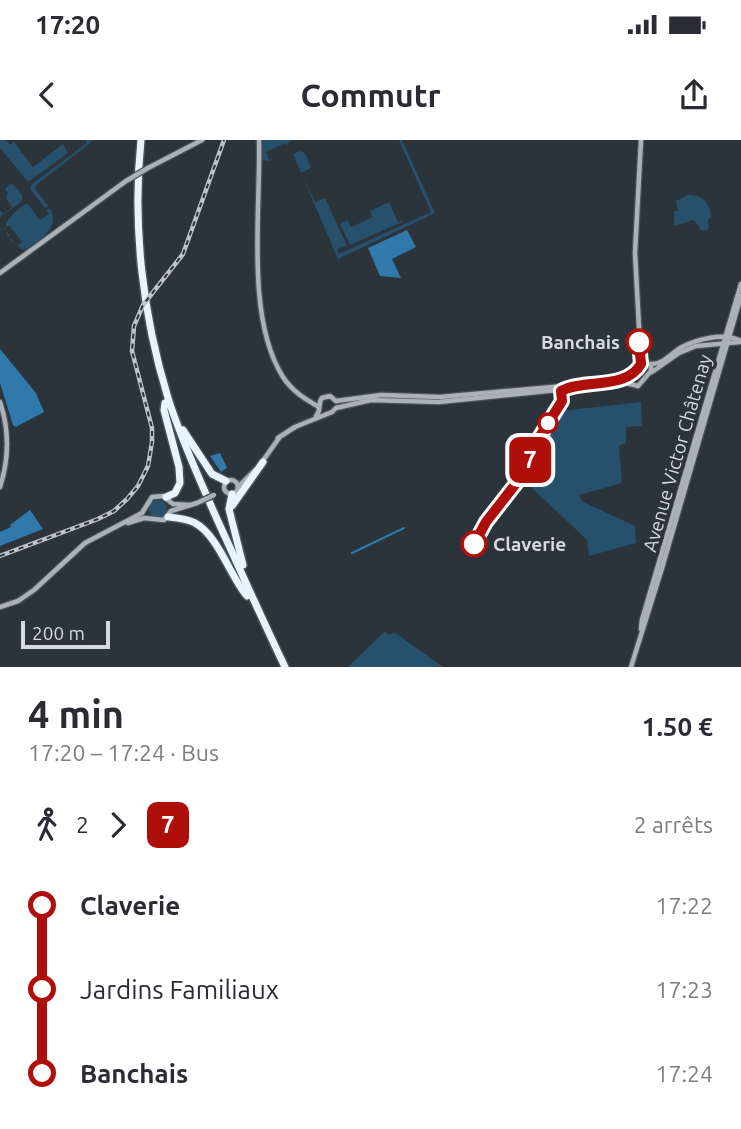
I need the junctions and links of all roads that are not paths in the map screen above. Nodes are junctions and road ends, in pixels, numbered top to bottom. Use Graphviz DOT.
graph roads {
  1 [pos="139,140"];
  2 [pos="202,140"];
  3 [pos="641,140"];
  4 [pos="258,141"];
  5 [pos="0,273"];
  6 [pos="741,284"];
  7 [pos="741,296"];
  8 [pos="727,339"];
  9 [pos="741,341"];
  10 [pos="695,344"];
  11 [pos="647,363"];
  12 [pos="632,376"];
  13 [pos="645,377"];
  14 [pos="633,384"];
  15 [pos="293,390"];
  16 [pos="320,400"];
  17 [pos="336,401"];
  18 [pos="0,402"];
  19 [pos="167,402"];
  20 [pos="320,407"];
  21 [pos="336,408"];
  22 [pos="326,413"];
  23 [pos="278,438"];
  24 [pos="262,462"];
  25 [pos="0,487"];
  26 [pos="230,487"];
  27 [pos="168,500"];
  28 [pos="190,505"];
  29 [pos="146,508"];
  30 [pos="169,514"];
  31 [pos="150,518"];
  32 [pos="232,524"];
  33 [pos="117,525"];
  34 [pos="247,596"];
  35 [pos="0,606"];
  36 [pos="268,631"];
  37 [pos="282,667"];
  38 [pos="631,667"];
  1 -- 19 [label="highway"];
  2 -- 5 [label="street, bridge"];
  3 -- 11 [label="street"];
  4 -- 15 [label="street"];
  6 -- 8 [label="street, Avenue Victor Châtenay"];
  7 -- 8 [label="street, Avenue Victor Châtenay"];
  8 -- 9 [label="street"];
  8 -- 10 [label="street"];
  8 -- 38 [label="street, Avenue Victor Châtenay"];
  10 -- 11 [label="street"];
  10 -- 13 [label="street"];
  11 -- 12 [label="street"];
  11 -- 13 [label="street"];
  12 -- 14 [label="street"];
  12 -- 17 [label="street"];
  13 -- 14 [label="street"];
  14 -- 21 [label="street"];
  15 -- 16 [label="street"];
  15 -- 20 [label="street"];
  16 -- 17 [label="street"];
  16 -- 20 [label="street"];
  17 -- 21 [label="street"];
  18 -- 25 [label="street"];
  19 -- 26 [label="highway"];
  19 -- 27 [label="highway"];
  19 -- 34 [label="highway"];
  19 -- 36 [label="highway"];
  20 -- 22 [label="street"];
  20 -- 23 [label="street"];
  21 -- 22 [label="street"];
  22 -- 23 [label="street"];
  23 -- 24 [label="street"];
  24 -- 26 [label="street"];
  24 -- 32 [label="highway"];
  26 -- 28 [label="street, bridge"];
  26 -- 32 [label="highway"];
  27 -- 28 [label="street"];
  27 -- 29 [label="street"];
  27 -- 30 [label="street"];
  28 -- 30 [label="street"];
  29 -- 31 [label="street"];
  29 -- 33 [label="street"];
  30 -- 31 [label="street"];
  30 -- 34 [label="highway"];
  31 -- 33 [label="street"];
  32 -- 36 [label="highway"];
  33 -- 35 [label="street"];
  34 -- 37 [label="highway"];
  36 -- 37 [label="highway"];
}
